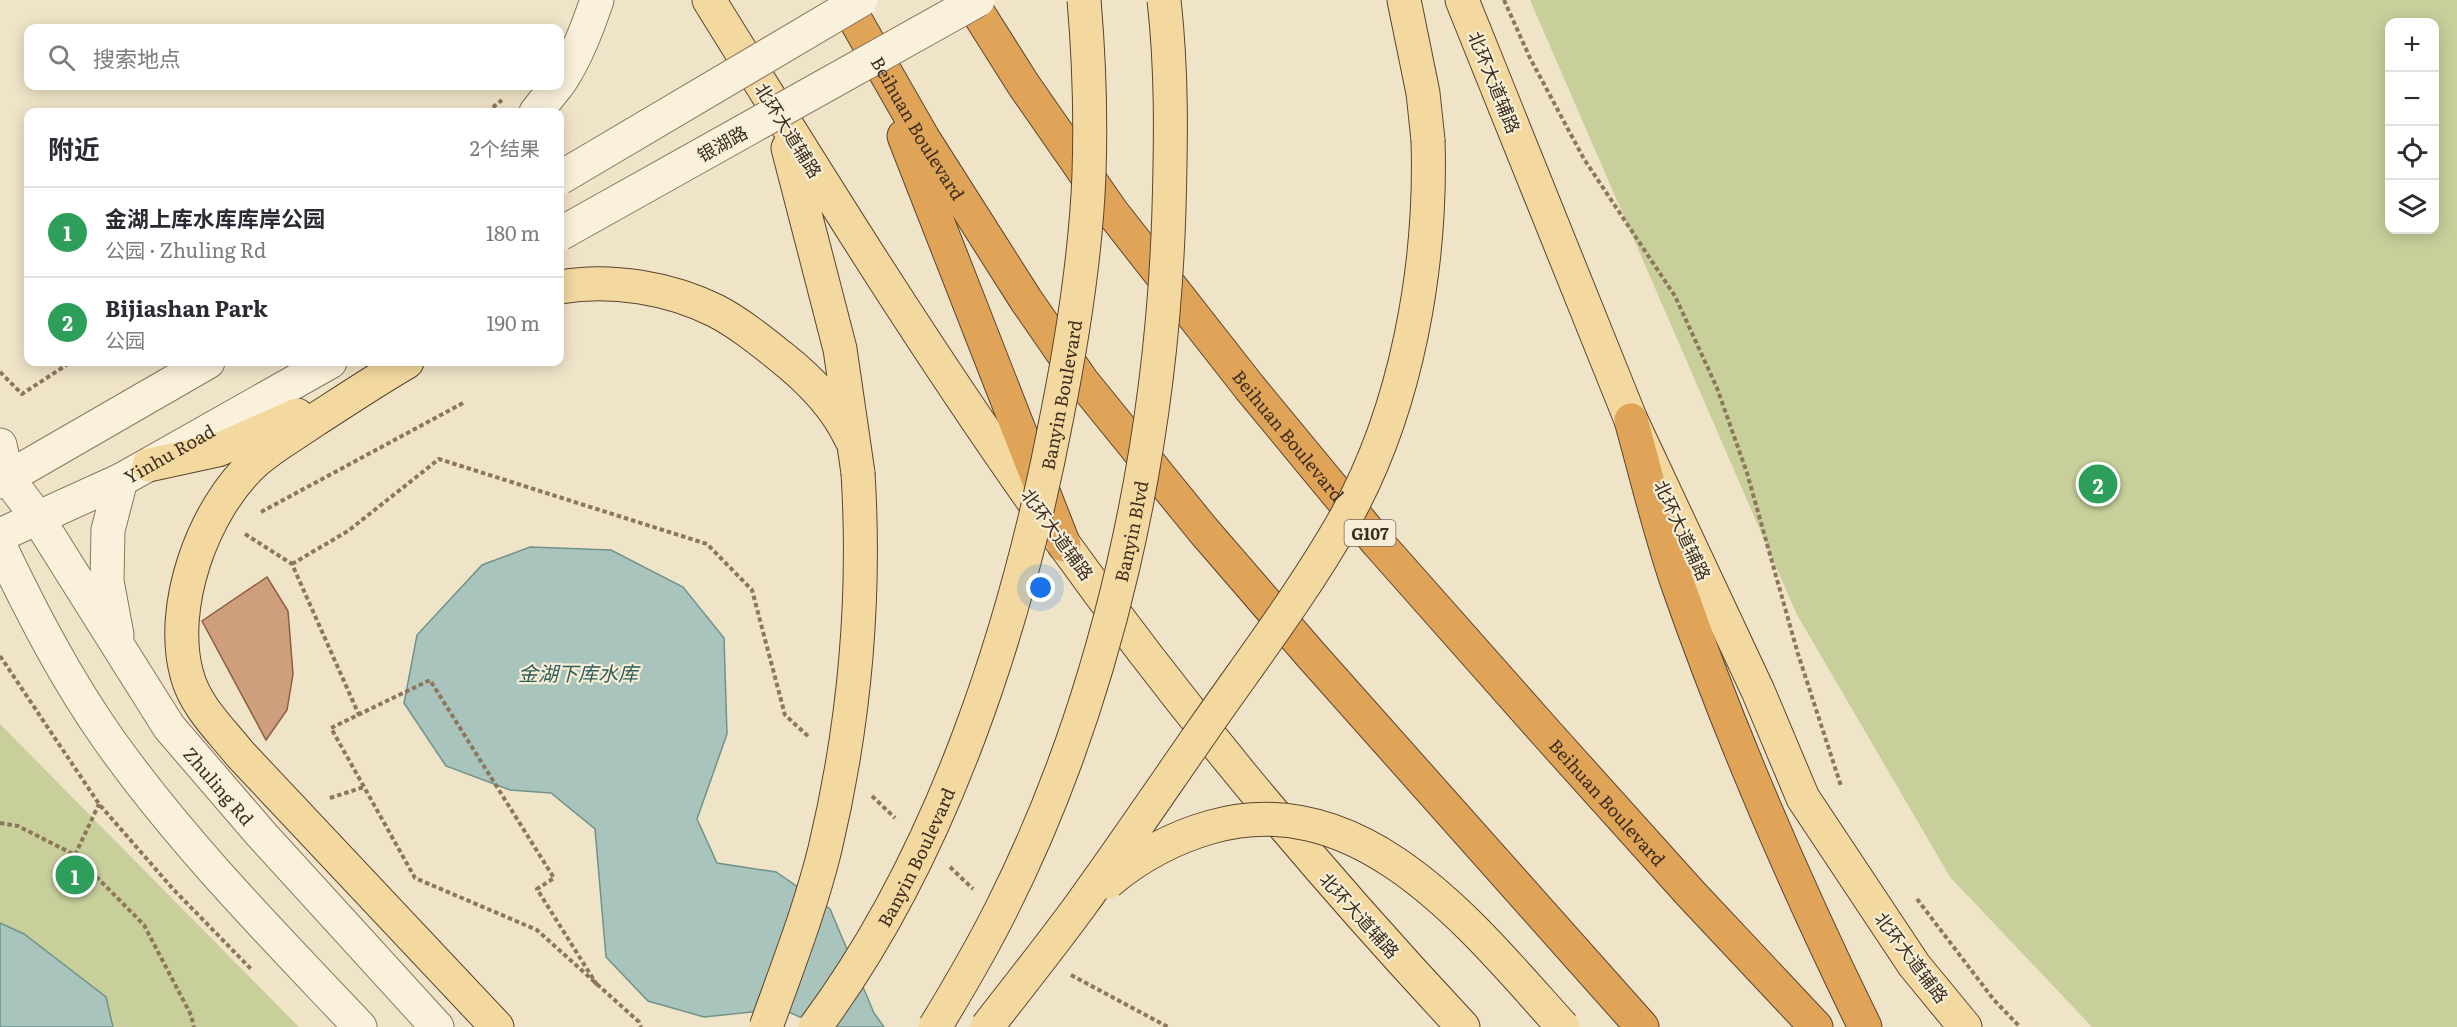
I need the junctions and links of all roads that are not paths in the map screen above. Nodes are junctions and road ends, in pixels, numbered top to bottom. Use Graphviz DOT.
graph roads {
  1 [pos="597,0"];
  2 [pos="709,0"];
  3 [pos="844,0"];
  4 [pos="861,0"];
  5 [pos="970,0"];
  6 [pos="978,0"];
  7 [pos="1084,0"];
  8 [pos="1164,0"];
  9 [pos="1404,0"];
  10 [pos="1462,0"];
  11 [pos="870,48"];
  12 [pos="564,76"];
  13 [pos="554,90"];
  14 [pos="539,108"];
  15 [pos="781,117"];
  16 [pos="564,176"];
  17 [pos="564,232"];
  18 [pos="564,287"];
  19 [pos="201,366"];
  20 [pos="323,366"];
  21 [pos="400,366"];
  22 [pos="374,381"];
  23 [pos="1631,420"];
  24 [pos="0,445"];
  25 [pos="856,460"];
  26 [pos="135,473"];
  27 [pos="2,477"];
  28 [pos="37,517"];
  29 [pos="0,535"];
  30 [pos="1064,545"];
  31 [pos="0,546"];
  32 [pos="120,651"];
  33 [pos="1079,907"];
  34 [pos="360,1027"];
  35 [pos="437,1027"];
  36 [pos="497,1027"];
  37 [pos="766,1027"];
  38 [pos="815,1027"];
  39 [pos="935,1027"];
  40 [pos="987,1027"];
  41 [pos="1463,1027"];
  42 [pos="1563,1027"];
  43 [pos="1642,1027"];
  44 [pos="1816,1027"];
  45 [pos="1865,1027"];
  46 [pos="1965,1027"];
  1 -- 12 [label="street"];
  2 -- 15 [label="main road, 北环大道辅路"];
  3 -- 11 [label="highway, Beihuan Boulevard"];
  4 -- 16 [label="street, bridge"];
  5 -- 44 [label="highway, Beihuan Boulevard / G107"];
  6 -- 17 [label="street, 银湖路, bridge"];
  7 -- 38 [label="main road, Banyin Boulevard, bridge"];
  8 -- 39 [label="main road, Banyin Blvd, bridge"];
  9 -- 33 [label="main road, bridge"];
  10 -- 23 [label="main road, 北环大道辅路"];
  11 -- 30 [label="highway"];
  11 -- 43 [label="highway, Beihuan Boulevard"];
  13 -- 14 [label="street"];
  15 -- 25 [label="main road"];
  15 -- 30 [label="main road, 北环大道辅路"];
  18 -- 25 [label="main road"];
  19 -- 27 [label="street"];
  20 -- 26 [label="street, Yinhu Road"];
  21 -- 22 [label="main road"];
  22 -- 26 [label="main road"];
  22 -- 36 [label="main road"];
  23 -- 45 [label="highway"];
  23 -- 46 [label="main road, 北环大道辅路"];
  24 -- 27 [label="street"];
  25 -- 37 [label="main road, bridge"];
  26 -- 28 [label="street, Yinhu Road"];
  26 -- 32 [label="street"];
  27 -- 28 [label="street, Zhuling Rd"];
  28 -- 29 [label="street, Yinhu Road"];
  28 -- 32 [label="street, Zhuling Rd"];
  30 -- 41 [label="main road, 北环大道辅路"];
  31 -- 34 [label="street"];
  32 -- 35 [label="street, Zhuling Rd"];
  33 -- 40 [label="main road, bridge"];
  33 -- 42 [label="main road, bridge"];
}
